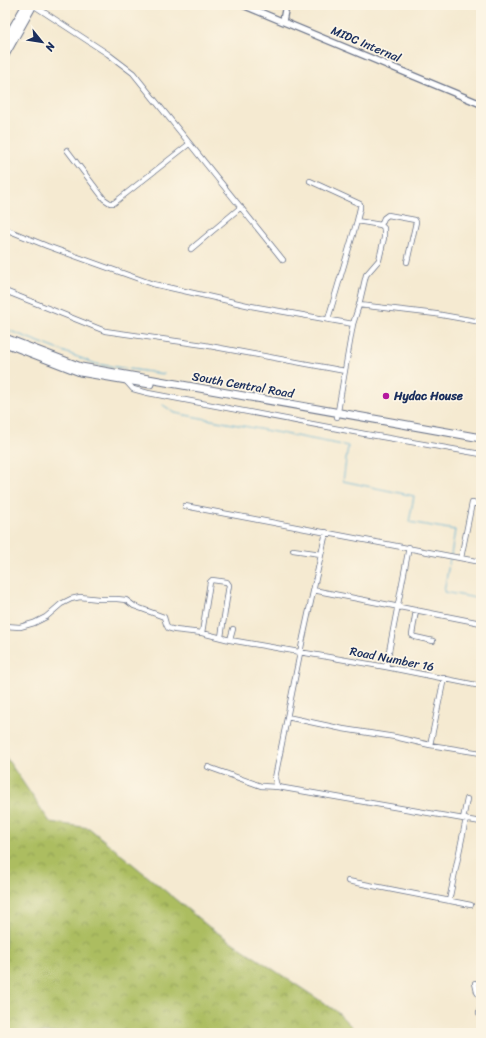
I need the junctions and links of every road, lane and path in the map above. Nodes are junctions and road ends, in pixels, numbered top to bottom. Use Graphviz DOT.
graph roads {
  1 [pos="26,5"];
  2 [pos="33,5"];
  3 [pos="243,5"];
  4 [pos="286,5"];
  5 [pos="307,5"];
  6 [pos="312,7"];
  7 [pos="282,21"];
  8 [pos="5,41"];
  9 [pos="5,55"];
  10 [pos="481,104"];
  11 [pos="189,144"];
  12 [pos="67,150"];
  13 [pos="310,181"];
  14 [pos="241,207"];
  15 [pos="357,221"];
  16 [pos="381,225"];
  17 [pos="5,229"];
  18 [pos="191,249"];
  19 [pos="282,260"];
  20 [pos="407,262"];
  21 [pos="5,291"];
  22 [pos="359,305"];
  23 [pos="328,319"];
  24 [pos="481,322"];
  25 [pos="353,324"];
  26 [pos="5,338"];
  27 [pos="5,343"];
  28 [pos="345,371"];
  29 [pos="124,380"];
  30 [pos="338,415"];
  31 [pos="481,438"];
  32 [pos="481,442"];
  33 [pos="481,454"];
  34 [pos="481,505"];
  35 [pos="185,506"];
  36 [pos="326,532"];
  37 [pos="409,547"];
  38 [pos="293,550"];
  39 [pos="322,554"];
  40 [pos="460,558"];
  41 [pos="481,562"];
  42 [pos="313,590"];
  43 [pos="398,606"];
  44 [pos="416,610"];
  45 [pos="481,623"];
  46 [pos="5,626"];
  47 [pos="233,629"];
  48 [pos="202,633"];
  49 [pos="221,637"];
  50 [pos="230,640"];
  51 [pos="433,641"];
  52 [pos="300,652"];
  53 [pos="386,667"];
  54 [pos="444,678"];
  55 [pos="481,686"];
  56 [pos="287,717"];
  57 [pos="430,745"];
  58 [pos="481,753"];
  59 [pos="208,767"];
  60 [pos="278,787"];
  61 [pos="467,799"];
  62 [pos="464,819"];
  63 [pos="481,822"];
  64 [pos="348,881"];
  65 [pos="449,901"];
  66 [pos="470,906"];
  67 [pos="475,983"];
  68 [pos="481,998"];
  69 [pos="481,1002"];
  70 [pos="479,1014"];
  1 -- 8 [label="main road"];
  2 -- 9 [label="main road"];
  2 -- 11 [label="street"];
  3 -- 7 [label="street, MIDC Internal"];
  4 -- 7 [label="street"];
  5 -- 6 [label="street"];
  7 -- 10 [label="street, MIDC Internal"];
  11 -- 12 [label="street"];
  11 -- 14 [label="street"];
  13 -- 15 [label="street"];
  14 -- 18 [label="street"];
  14 -- 19 [label="street"];
  15 -- 16 [label="street"];
  15 -- 23 [label="street"];
  16 -- 20 [label="street"];
  16 -- 22 [label="street"];
  17 -- 23 [label="street"];
  21 -- 28 [label="street"];
  22 -- 24 [label="street"];
  22 -- 25 [label="street"];
  23 -- 25 [label="street"];
  25 -- 28 [label="street"];
  26 -- 30 [label="main road, South Central Road"];
  27 -- 29 [label="main road, South Central Road"];
  28 -- 30 [label="street"];
  29 -- 30 [label="main road, South Central Road"];
  29 -- 33 [label="street"];
  30 -- 31 [label="main road, South Central Road"];
  30 -- 32 [label="main road, South Central Road"];
  34 -- 40 [label="street"];
  35 -- 36 [label="street"];
  36 -- 37 [label="street"];
  36 -- 39 [label="street"];
  37 -- 40 [label="street"];
  37 -- 43 [label="street"];
  38 -- 39 [label="street"];
  39 -- 42 [label="street"];
  40 -- 41 [label="street"];
  42 -- 43 [label="street"];
  42 -- 52 [label="street"];
  43 -- 44 [label="street"];
  43 -- 53 [label="street"];
  44 -- 45 [label="street"];
  44 -- 51 [label="street"];
  46 -- 48 [label="street, Road Number 16"];
  47 -- 50 [label="street"];
  48 -- 49 [label="street, Road Number 16"];
  48 -- 49 [label="street"];
  49 -- 50 [label="street, Road Number 16"];
  50 -- 52 [label="street, Road Number 16"];
  52 -- 53 [label="street, Road Number 16"];
  52 -- 56 [label="street"];
  53 -- 54 [label="street, Road Number 16"];
  54 -- 55 [label="street, Road Number 16"];
  54 -- 57 [label="street"];
  56 -- 57 [label="street"];
  56 -- 60 [label="street"];
  57 -- 58 [label="street"];
  59 -- 60 [label="street"];
  60 -- 62 [label="street"];
  61 -- 62 [label="street"];
  62 -- 63 [label="street"];
  62 -- 65 [label="street"];
  64 -- 65 [label="street"];
  65 -- 66 [label="street"];
  67 -- 68 [label="street"];
  69 -- 70 [label="street"];
}
